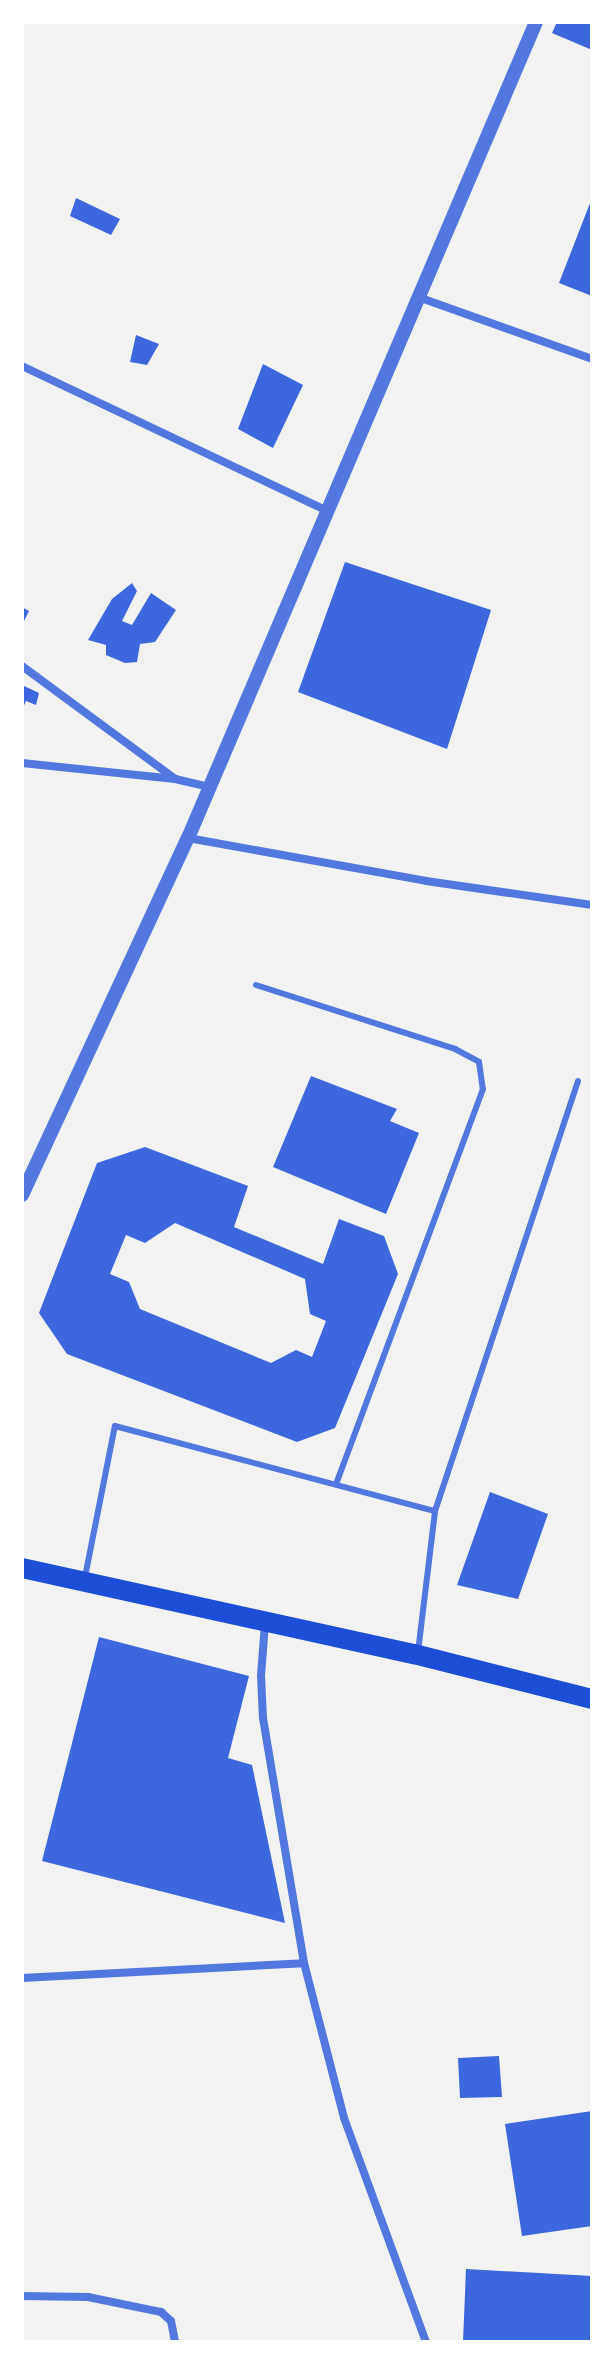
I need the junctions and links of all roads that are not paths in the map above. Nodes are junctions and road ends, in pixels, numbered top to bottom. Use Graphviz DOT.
graph roads {
  1 [pos="536,22"];
  2 [pos="418,297"];
  3 [pos="592,359"];
  4 [pos="22,366"];
  5 [pos="327,511"];
  6 [pos="22,666"];
  7 [pos="22,763"];
  8 [pos="175,779"];
  9 [pos="209,787"];
  10 [pos="188,838"];
  11 [pos="592,905"];
  12 [pos="256,985"];
  13 [pos="578,1081"];
  14 [pos="22,1195"];
  15 [pos="336,1485"];
  16 [pos="435,1511"];
  17 [pos="22,1568"];
  18 [pos="84,1582"];
  19 [pos="265,1622"];
  20 [pos="418,1655"];
  21 [pos="592,1699"];
  22 [pos="304,1963"];
  23 [pos="22,1978"];
  24 [pos="22,2296"];
  25 [pos="175,2342"];
  26 [pos="426,2342"];
  1 -- 2 [label="street"];
  2 -- 3 [label="street"];
  2 -- 5 [label="street"];
  4 -- 5 [label="street"];
  5 -- 9 [label="street"];
  6 -- 8 [label="street"];
  7 -- 8 [label="street"];
  8 -- 9 [label="street"];
  9 -- 10 [label="street"];
  10 -- 11 [label="street"];
  10 -- 14 [label="street"];
  12 -- 15 [label="lane"];
  13 -- 16 [label="lane"];
  15 -- 16 [label="lane"];
  15 -- 18 [label="lane"];
  16 -- 20 [label="lane"];
  17 -- 18 [label="main road"];
  18 -- 19 [label="main road"];
  19 -- 20 [label="main road"];
  19 -- 22 [label="street"];
  20 -- 21 [label="main road"];
  22 -- 23 [label="street"];
  22 -- 26 [label="street"];
  24 -- 25 [label="street"];
}
